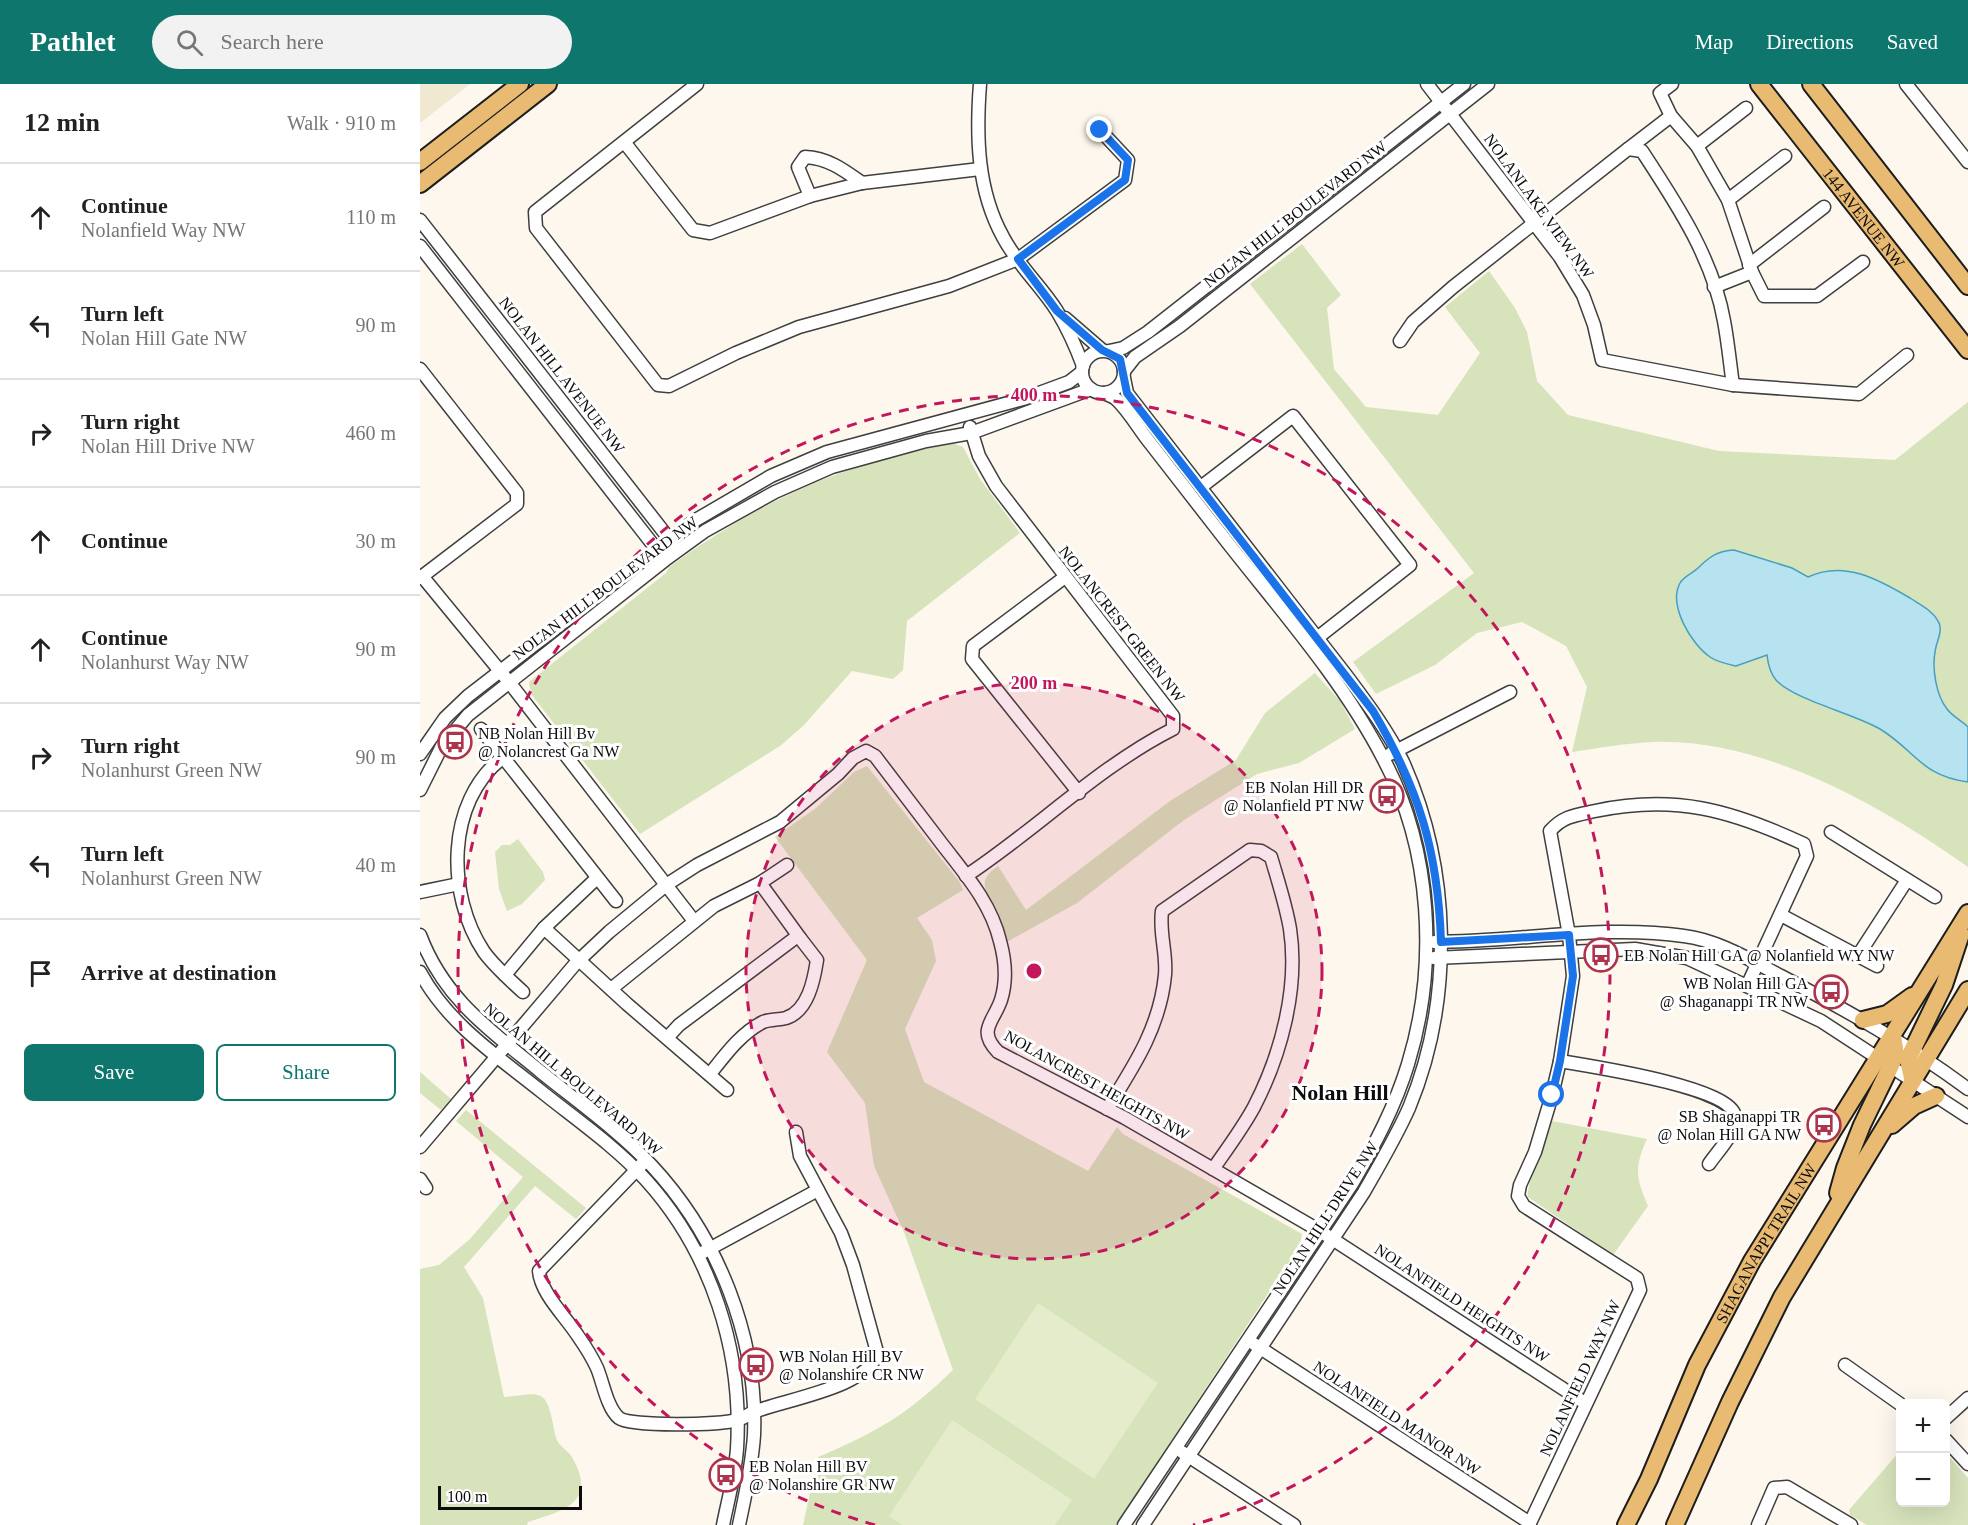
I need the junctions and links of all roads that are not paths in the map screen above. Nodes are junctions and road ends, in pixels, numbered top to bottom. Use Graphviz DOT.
graph roads {
  1 [pos="520,84"];
  2 [pos="548,84"];
  3 [pos="697,84"];
  4 [pos="980,84"];
  5 [pos="1427,84"];
  6 [pos="1464,84"];
  7 [pos="1488,84"];
  8 [pos="1672,84"];
  9 [pos="1759,84"];
  10 [pos="1803,84"];
  11 [pos="1810,84"];
  12 [pos="1906,84"];
  13 [pos="1656,89"];
  14 [pos="1441,102"];
  15 [pos="1746,108"];
  16 [pos="1450,114"];
  17 [pos="1671,116"];
  18 [pos="1845,128"];
  19 [pos="1100,130"];
  20 [pos="625,142"];
  21 [pos="1697,146"];
  22 [pos="1628,149"];
  23 [pos="1785,156"];
  24 [pos="420,162"];
  25 [pos="1968,162"];
  26 [pos="980,169"];
  27 [pos="862,183"];
  28 [pos="420,184"];
  29 [pos="810,196"];
  30 [pos="1728,200"];
  31 [pos="1824,207"];
  32 [pos="420,220"];
  33 [pos="1535,224"];
  34 [pos="420,246"];
  35 [pos="1018,259"];
  36 [pos="1863,262"];
  37 [pos="1751,269"];
  38 [pos="1968,286"];
  39 [pos="1714,287"];
  40 [pos="1057,311"];
  41 [pos="1400,341"];
  42 [pos="1968,350"];
  43 [pos="1106,351"];
  44 [pos="1907,355"];
  45 [pos="420,369"];
  46 [pos="1082,369"];
  47 [pos="1124,375"];
  48 [pos="1733,385"];
  49 [pos="1091,389"];
  50 [pos="1104,393"];
  51 [pos="967,416"];
  52 [pos="971,433"];
  53 [pos="1163,438"];
  54 [pos="1153,446"];
  55 [pos="1201,487"];
  56 [pos="669,539"];
  57 [pos="657,550"];
  58 [pos="678,551"];
  59 [pos="665,560"];
  60 [pos="421,577"];
  61 [pos="1065,577"];
  62 [pos="1312,642"];
  63 [pos="504,677"];
  64 [pos="1510,693"];
  65 [pos="481,729"];
  66 [pos="1396,750"];
  67 [pos="420,754"];
  68 [pos="502,758"];
  69 [pos="1384,758"];
  70 [pos="421,785"];
  71 [pos="1079,793"];
  72 [pos="1831,832"];
  73 [pos="787,865"];
  74 [pos="966,876"];
  75 [pos="597,878"];
  76 [pos="1907,880"];
  77 [pos="760,883"];
  78 [pos="459,884"];
  79 [pos="666,885"];
  80 [pos="420,892"];
  81 [pos="1935,897"];
  82 [pos="616,902"];
  83 [pos="1968,913"];
  84 [pos="1781,915"];
  85 [pos="694,921"];
  86 [pos="544,928"];
  87 [pos="420,934"];
  88 [pos="1569,935"];
  89 [pos="800,938"];
  90 [pos="1426,942"];
  91 [pos="1441,942"];
  92 [pos="1570,951"];
  93 [pos="1859,954"];
  94 [pos="1425,958"];
  95 [pos="1440,958"];
  96 [pos="579,960"];
  97 [pos="1759,964"];
  98 [pos="1877,966"];
  99 [pos="420,972"];
  100 [pos="505,975"];
  101 [pos="1748,984"];
  102 [pos="611,989"];
  103 [pos="1968,990"];
  104 [pos="523,992"];
  105 [pos="1918,992"];
  106 [pos="1863,1020"];
  107 [pos="1893,1036"];
  108 [pos="667,1038"];
  109 [pos="507,1045"];
  110 [pos="1919,1053"];
  111 [pos="498,1056"];
  112 [pos="1560,1061"];
  113 [pos="1886,1061"];
  114 [pos="710,1074"];
  115 [pos="1912,1078"];
  116 [pos="1968,1089"];
  117 [pos="727,1090"];
  118 [pos="1936,1096"];
  119 [pos="1107,1109"];
  120 [pos="1968,1117"];
  121 [pos="796,1132"];
  122 [pos="1881,1137"];
  123 [pos="420,1147"];
  124 [pos="646,1160"];
  125 [pos="1709,1164"];
  126 [pos="1214,1169"];
  127 [pos="636,1170"];
  128 [pos="818,1190"];
  129 [pos="1834,1208"];
  130 [pos="1320,1231"];
  131 [pos="1333,1240"];
  132 [pos="710,1248"];
  133 [pos="698,1255"];
  134 [pos="1247,1340"];
  135 [pos="1260,1348"];
  136 [pos="1845,1365"];
  137 [pos="1968,1398"];
  138 [pos="1896,1401"];
  139 [pos="1586,1402"];
  140 [pos="1950,1414"];
  141 [pos="746,1416"];
  142 [pos="1950,1444"];
  143 [pos="1176,1448"];
  144 [pos="1187,1455"];
  145 [pos="1968,1464"];
  146 [pos="1529,1524"];
  147 [pos="723,1525"];
  148 [pos="739,1525"];
  149 [pos="1124,1525"];
  150 [pos="1143,1525"];
  151 [pos="1294,1525"];
  152 [pos="1626,1525"];
  153 [pos="1675,1525"];
  154 [pos="1758,1525"];
  155 [pos="1851,1525"];
  1 -- 24 [label="main road"];
  2 -- 28 [label="main road"];
  3 -- 20 [label="street"];
  4 -- 26 [label="street"];
  5 -- 14 [label="street, NOLANLAKE VIEW NW"];
  6 -- 14 [label="street, NOLAN HILL BOULEVARD NW"];
  7 -- 16 [label="street, NOLAN HILL BOULEVARD NW"];
  8 -- 13 [label="street"];
  9 -- 42 [label="main road, 144 AVENUE NW"];
  10 -- 18 [label="main road"];
  11 -- 18 [label="main road"];
  12 -- 25 [label="street"];
  13 -- 17 [label="street"];
  14 -- 16 [label="street, NOLANLAKE VIEW NW"];
  14 -- 43 [label="street, NOLAN HILL BOULEVARD NW"];
  15 -- 21 [label="street"];
  16 -- 33 [label="street, NOLANLAKE VIEW NW"];
  16 -- 47 [label="street, NOLAN HILL BOULEVARD NW"];
  17 -- 21 [label="street"];
  17 -- 22 [label="street"];
  18 -- 38 [label="main road"];
  19 -- 35 [label="street"];
  20 -- 29 [label="street"];
  20 -- 35 [label="street"];
  21 -- 30 [label="street"];
  22 -- 33 [label="street"];
  22 -- 39 [label="street"];
  23 -- 30 [label="street"];
  26 -- 27 [label="street"];
  26 -- 35 [label="street"];
  27 -- 29 [label="street"];
  27 -- 29 [label="street"];
  30 -- 37 [label="street"];
  31 -- 37 [label="street"];
  32 -- 56 [label="street, NOLAN HILL AVENUE NW"];
  33 -- 41 [label="street"];
  33 -- 48 [label="street, NOLANLAKE VIEW NW"];
  34 -- 57 [label="street, NOLAN HILL AVENUE NW"];
  35 -- 40 [label="street"];
  36 -- 37 [label="street"];
  37 -- 39 [label="street"];
  39 -- 48 [label="street"];
  40 -- 43 [label="street"];
  40 -- 46 [label="street"];
  43 -- 46 [label="street"];
  43 -- 47 [label="street"];
  44 -- 48 [label="street, NOLANLAKE VIEW NW"];
  45 -- 60 [label="street"];
  46 -- 49 [label="street"];
  46 -- 51 [label="street, NOLAN HILL BOULEVARD NW"];
  47 -- 50 [label="street"];
  47 -- 53 [label="street, NOLAN HILL DRIVE NW"];
  49 -- 50 [label="street"];
  49 -- 52 [label="street, NOLAN HILL BOULEVARD NW"];
  50 -- 54 [label="street, NOLAN HILL DRIVE NW"];
  51 -- 52 [label="street, NOLANCREST GREEN NW"];
  51 -- 56 [label="street, NOLAN HILL BOULEVARD NW"];
  52 -- 58 [label="street, NOLAN HILL BOULEVARD NW"];
  52 -- 61 [label="street, NOLANCREST GREEN NW"];
  53 -- 54 [label="street"];
  53 -- 55 [label="street, NOLAN HILL DRIVE NW"];
  54 -- 62 [label="street, NOLAN HILL DRIVE NW"];
  55 -- 62 [label="street, NOLAN HILL DRIVE NW"];
  55 -- 62 [label="street"];
  56 -- 57 [label="street, NOLAN HILL BOULEVARD NW"];
  56 -- 58 [label="street, NOLAN HILL AVENUE NW"];
  57 -- 59 [label="street, NOLAN HILL AVENUE NW"];
  57 -- 63 [label="street, NOLAN HILL BOULEVARD NW"];
  58 -- 59 [label="street, NOLAN HILL BOULEVARD NW"];
  59 -- 63 [label="street, NOLAN HILL BOULEVARD NW"];
  60 -- 63 [label="street"];
  61 -- 71 [label="street"];
  61 -- 71 [label="street, NOLANCREST GREEN NW"];
  62 -- 66 [label="street, NOLAN HILL DRIVE NW"];
  62 -- 69 [label="street, NOLAN HILL DRIVE NW"];
  63 -- 67 [label="street, NOLAN HILL BOULEVARD NW"];
  63 -- 70 [label="street, NOLAN HILL BOULEVARD NW"];
  63 -- 79 [label="street"];
  64 -- 66 [label="street"];
  65 -- 68 [label="street"];
  66 -- 69 [label="street"];
  66 -- 91 [label="street, NOLAN HILL DRIVE NW"];
  68 -- 75 [label="street"];
  68 -- 78 [label="street"];
  69 -- 90 [label="street, NOLAN HILL DRIVE NW"];
  71 -- 74 [label="street, NOLANCREST GREEN NW"];
  72 -- 76 [label="street"];
  73 -- 77 [label="street"];
  74 -- 79 [label="street, NOLANCREST HEIGHTS NW"];
  74 -- 119 [label="street, NOLANCREST HEIGHTS NW"];
  75 -- 82 [label="street"];
  75 -- 86 [label="street"];
  76 -- 81 [label="street"];
  76 -- 93 [label="street"];
  77 -- 85 [label="street"];
  77 -- 89 [label="street"];
  78 -- 80 [label="street"];
  78 -- 100 [label="street"];
  79 -- 85 [label="street"];
  79 -- 96 [label="street, NOLANCREST HEIGHTS NW"];
  83 -- 105 [label="main road"];
  83 -- 110 [label="main road"];
  84 -- 88 [label="street, NOLANFIELD WAY NW"];
  84 -- 93 [label="street"];
  84 -- 97 [label="street, NOLANFIELD WAY NW"];
  85 -- 102 [label="street"];
  86 -- 96 [label="street"];
  86 -- 100 [label="street"];
  87 -- 109 [label="street, NOLAN HILL BOULEVARD NW"];
  88 -- 91 [label="street"];
  88 -- 92 [label="street, NOLANFIELD WAY NW"];
  88 -- 97 [label="street"];
  89 -- 108 [label="street"];
  89 -- 114 [label="street"];
  90 -- 91 [label="street"];
  90 -- 94 [label="street, NOLAN HILL DRIVE NW"];
  91 -- 95 [label="street, NOLAN HILL DRIVE NW"];
  92 -- 95 [label="street"];
  92 -- 101 [label="street"];
  92 -- 112 [label="street, NOLANFIELD WAY NW"];
  93 -- 98 [label="street"];
  94 -- 95 [label="street"];
  94 -- 130 [label="street, NOLAN HILL DRIVE NW"];
  95 -- 131 [label="street, NOLAN HILL DRIVE NW"];
  96 -- 102 [label="street"];
  96 -- 109 [label="street, NOLANCREST HEIGHTS NW"];
  97 -- 101 [label="street, NOLANFIELD WAY NW"];
  97 -- 106 [label="street"];
  99 -- 111 [label="street, NOLAN HILL BOULEVARD NW"];
  100 -- 104 [label="street"];
  101 -- 113 [label="street"];
  102 -- 108 [label="street"];
  103 -- 110 [label="main road"];
  105 -- 106 [label="main road"];
  105 -- 107 [label="main road"];
  106 -- 107 [label="street"];
  107 -- 110 [label="street"];
  107 -- 113 [label="main road"];
  108 -- 114 [label="street"];
  109 -- 111 [label="street, NOLANCREST HEIGHTS NW"];
  109 -- 124 [label="street, NOLAN HILL BOULEVARD NW"];
  110 -- 115 [label="main road"];
  110 -- 116 [label="street"];
  111 -- 123 [label="street, NOLANCREST HEIGHTS NW"];
  111 -- 127 [label="street, NOLAN HILL BOULEVARD NW"];
  112 -- 125 [label="street"];
  112 -- 139 [label="street, NOLANFIELD WAY NW"];
  113 -- 115 [label="street"];
  113 -- 129 [label="main road"];
  113 -- 152 [label="main road, SHAGANAPPI TRAIL NW"];
  114 -- 117 [label="street"];
  115 -- 118 [label="street"];
  115 -- 122 [label="main road"];
  118 -- 120 [label="street"];
  118 -- 122 [label="main road"];
  119 -- 126 [label="street, NOLANCREST HEIGHTS NW"];
  119 -- 126 [label="street"];
  121 -- 128 [label="street"];
  122 -- 129 [label="main road"];
  124 -- 127 [label="street"];
  124 -- 132 [label="street, NOLAN HILL BOULEVARD NW"];
  126 -- 130 [label="street, NOLANCREST HEIGHTS NW"];
  127 -- 133 [label="street, NOLAN HILL BOULEVARD NW"];
  127 -- 141 [label="street"];
  128 -- 132 [label="street"];
  128 -- 141 [label="street"];
  129 -- 153 [label="main road"];
  130 -- 131 [label="street, NOLANFIELD HEIGHTS NW"];
  130 -- 134 [label="street, NOLAN HILL DRIVE NW"];
  131 -- 135 [label="street, NOLAN HILL DRIVE NW"];
  131 -- 139 [label="street, NOLANFIELD HEIGHTS NW"];
  132 -- 133 [label="street"];
  132 -- 141 [label="street, NOLAN HILL BOULEVARD NW"];
  133 -- 141 [label="street, NOLAN HILL BOULEVARD NW"];
  134 -- 135 [label="street, NOLANFIELD MANOR NW"];
  134 -- 143 [label="street, NOLAN HILL DRIVE NW"];
  135 -- 144 [label="street, NOLAN HILL DRIVE NW"];
  135 -- 146 [label="street, NOLANFIELD MANOR NW"];
  136 -- 138 [label="street"];
  137 -- 140 [label="street"];
  139 -- 146 [label="street, NOLANFIELD WAY NW"];
  141 -- 147 [label="street, NOLAN HILL BOULEVARD NW"];
  141 -- 148 [label="street, NOLAN HILL BOULEVARD NW"];
  142 -- 145 [label="street"];
  143 -- 144 [label="street"];
  143 -- 149 [label="street, NOLAN HILL DRIVE NW"];
  144 -- 150 [label="street, NOLAN HILL DRIVE NW"];
  144 -- 151 [label="street"];
  154 -- 155 [label="street"];
}
